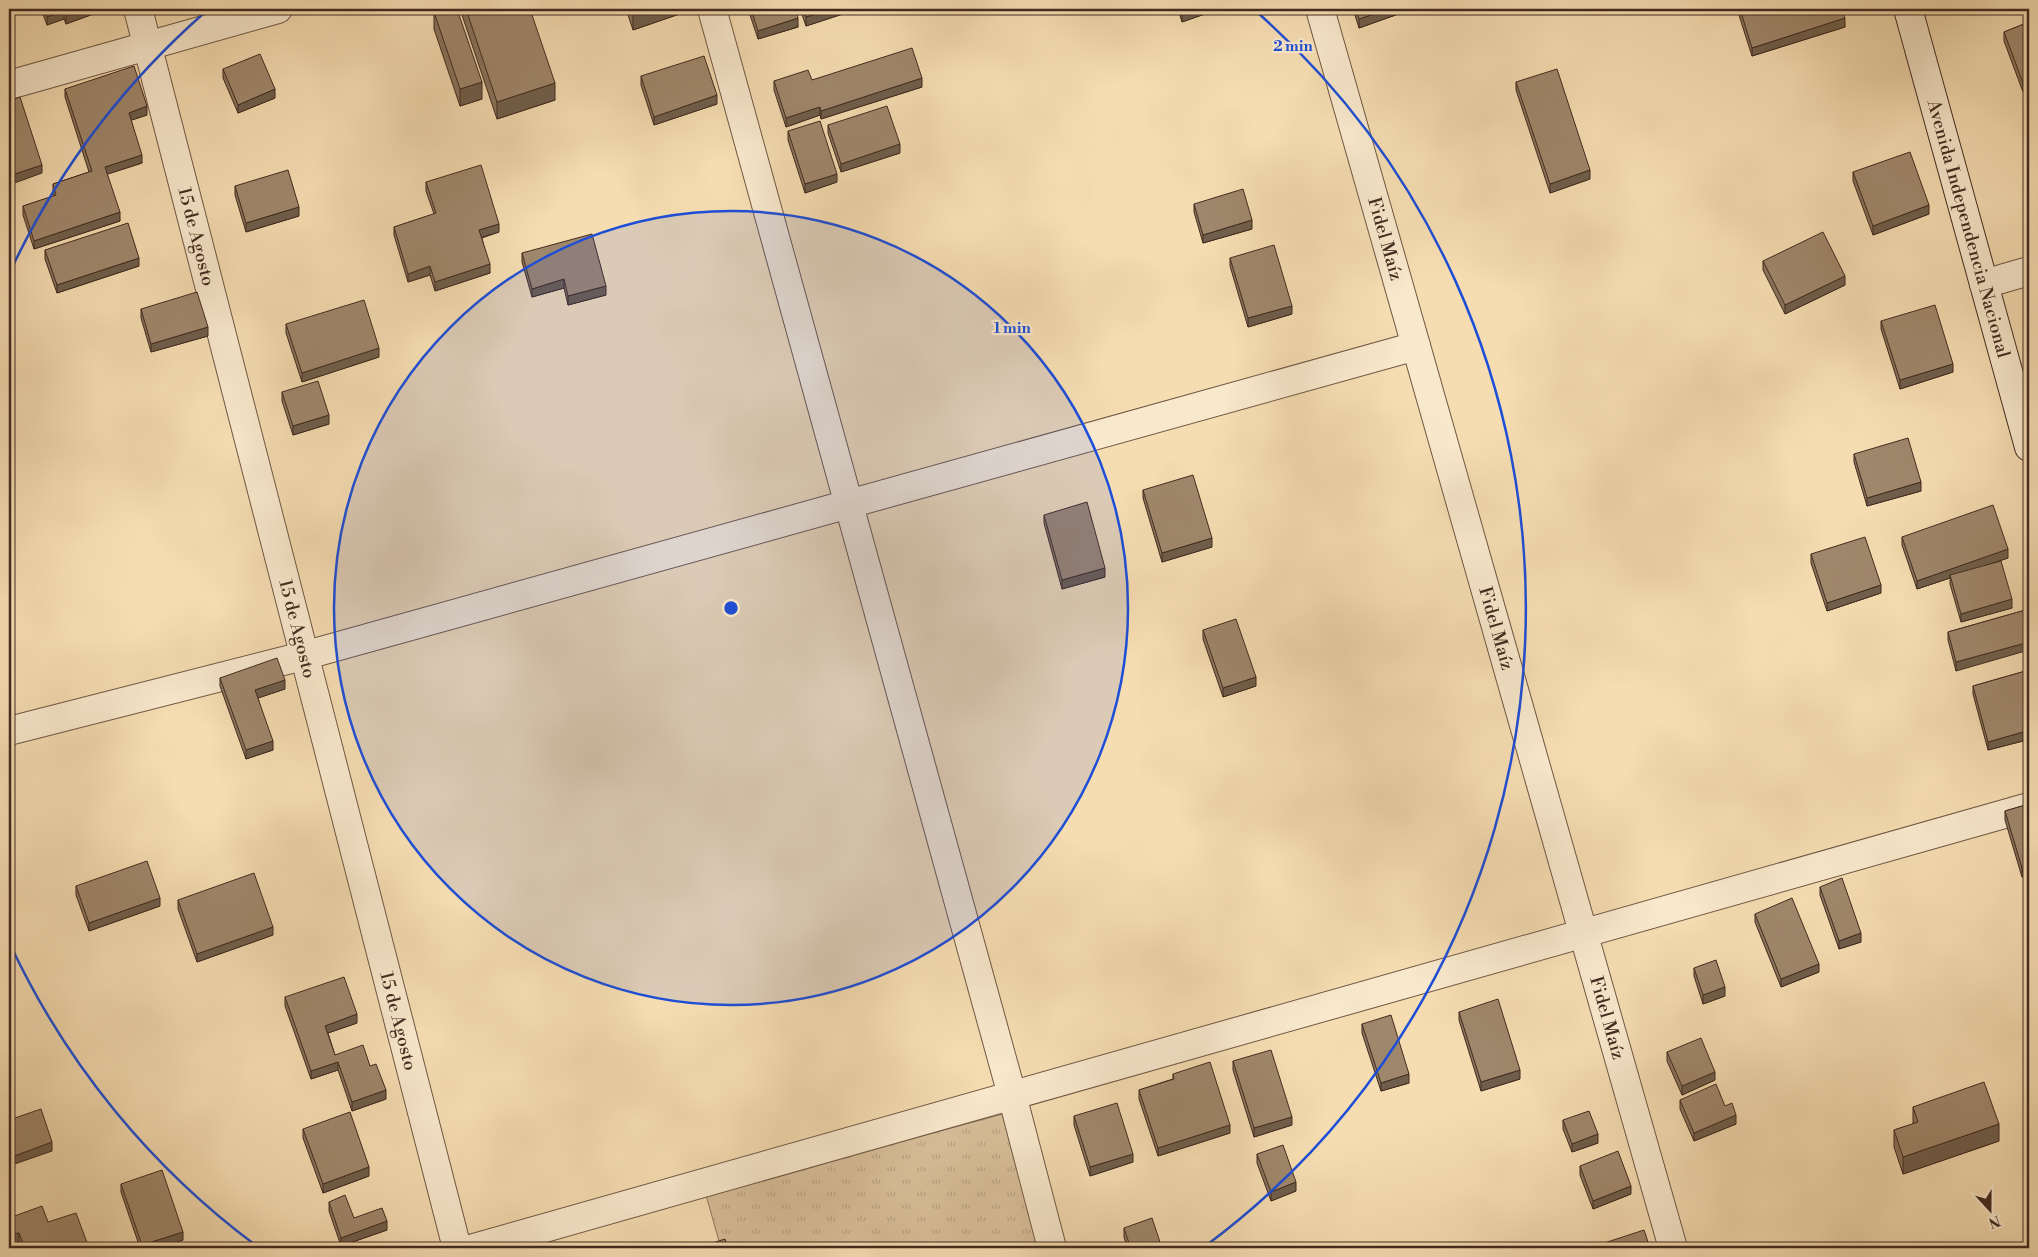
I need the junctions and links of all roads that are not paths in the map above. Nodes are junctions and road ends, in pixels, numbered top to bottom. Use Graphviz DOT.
graph roads {
  1 [pos="138,9"];
  2 [pos="278,9"];
  3 [pos="712,9"];
  4 [pos="1320,9"];
  5 [pos="1908,9"];
  6 [pos="148,45"];
  7 [pos="9,85"];
  8 [pos="2029,271"];
  9 [pos="1984,284"];
  10 [pos="1416,346"];
  11 [pos="2029,447"];
  12 [pos="849,504"];
  13 [pos="303,656"];
  14 [pos="9,731"];
  15 [pos="2029,807"];
  16 [pos="1583,934"];
  17 [pos="1012,1096"];
  18 [pos="457,1248"];
  19 [pos="474,1248"];
  20 [pos="1052,1248"];
  21 [pos="1673,1248"];
  1 -- 6 [label="street, 15 de Agosto"];
  2 -- 6 [label="street"];
  3 -- 12 [label="street"];
  4 -- 10 [label="street, Fidel Maíz"];
  5 -- 9 [label="street, Avenida Independencia Nacional"];
  6 -- 7 [label="street"];
  6 -- 13 [label="street, 15 de Agosto"];
  8 -- 9 [label="street"];
  9 -- 11 [label="street, Avenida Independencia Nacional"];
  10 -- 12 [label="street"];
  10 -- 16 [label="street, Fidel Maíz"];
  12 -- 13 [label="street"];
  12 -- 17 [label="street"];
  13 -- 14 [label="street"];
  13 -- 18 [label="street, 15 de Agosto"];
  15 -- 16 [label="street"];
  16 -- 17 [label="street"];
  16 -- 21 [label="street, Fidel Maíz"];
  17 -- 19 [label="street"];
  17 -- 20 [label="street"];
}
